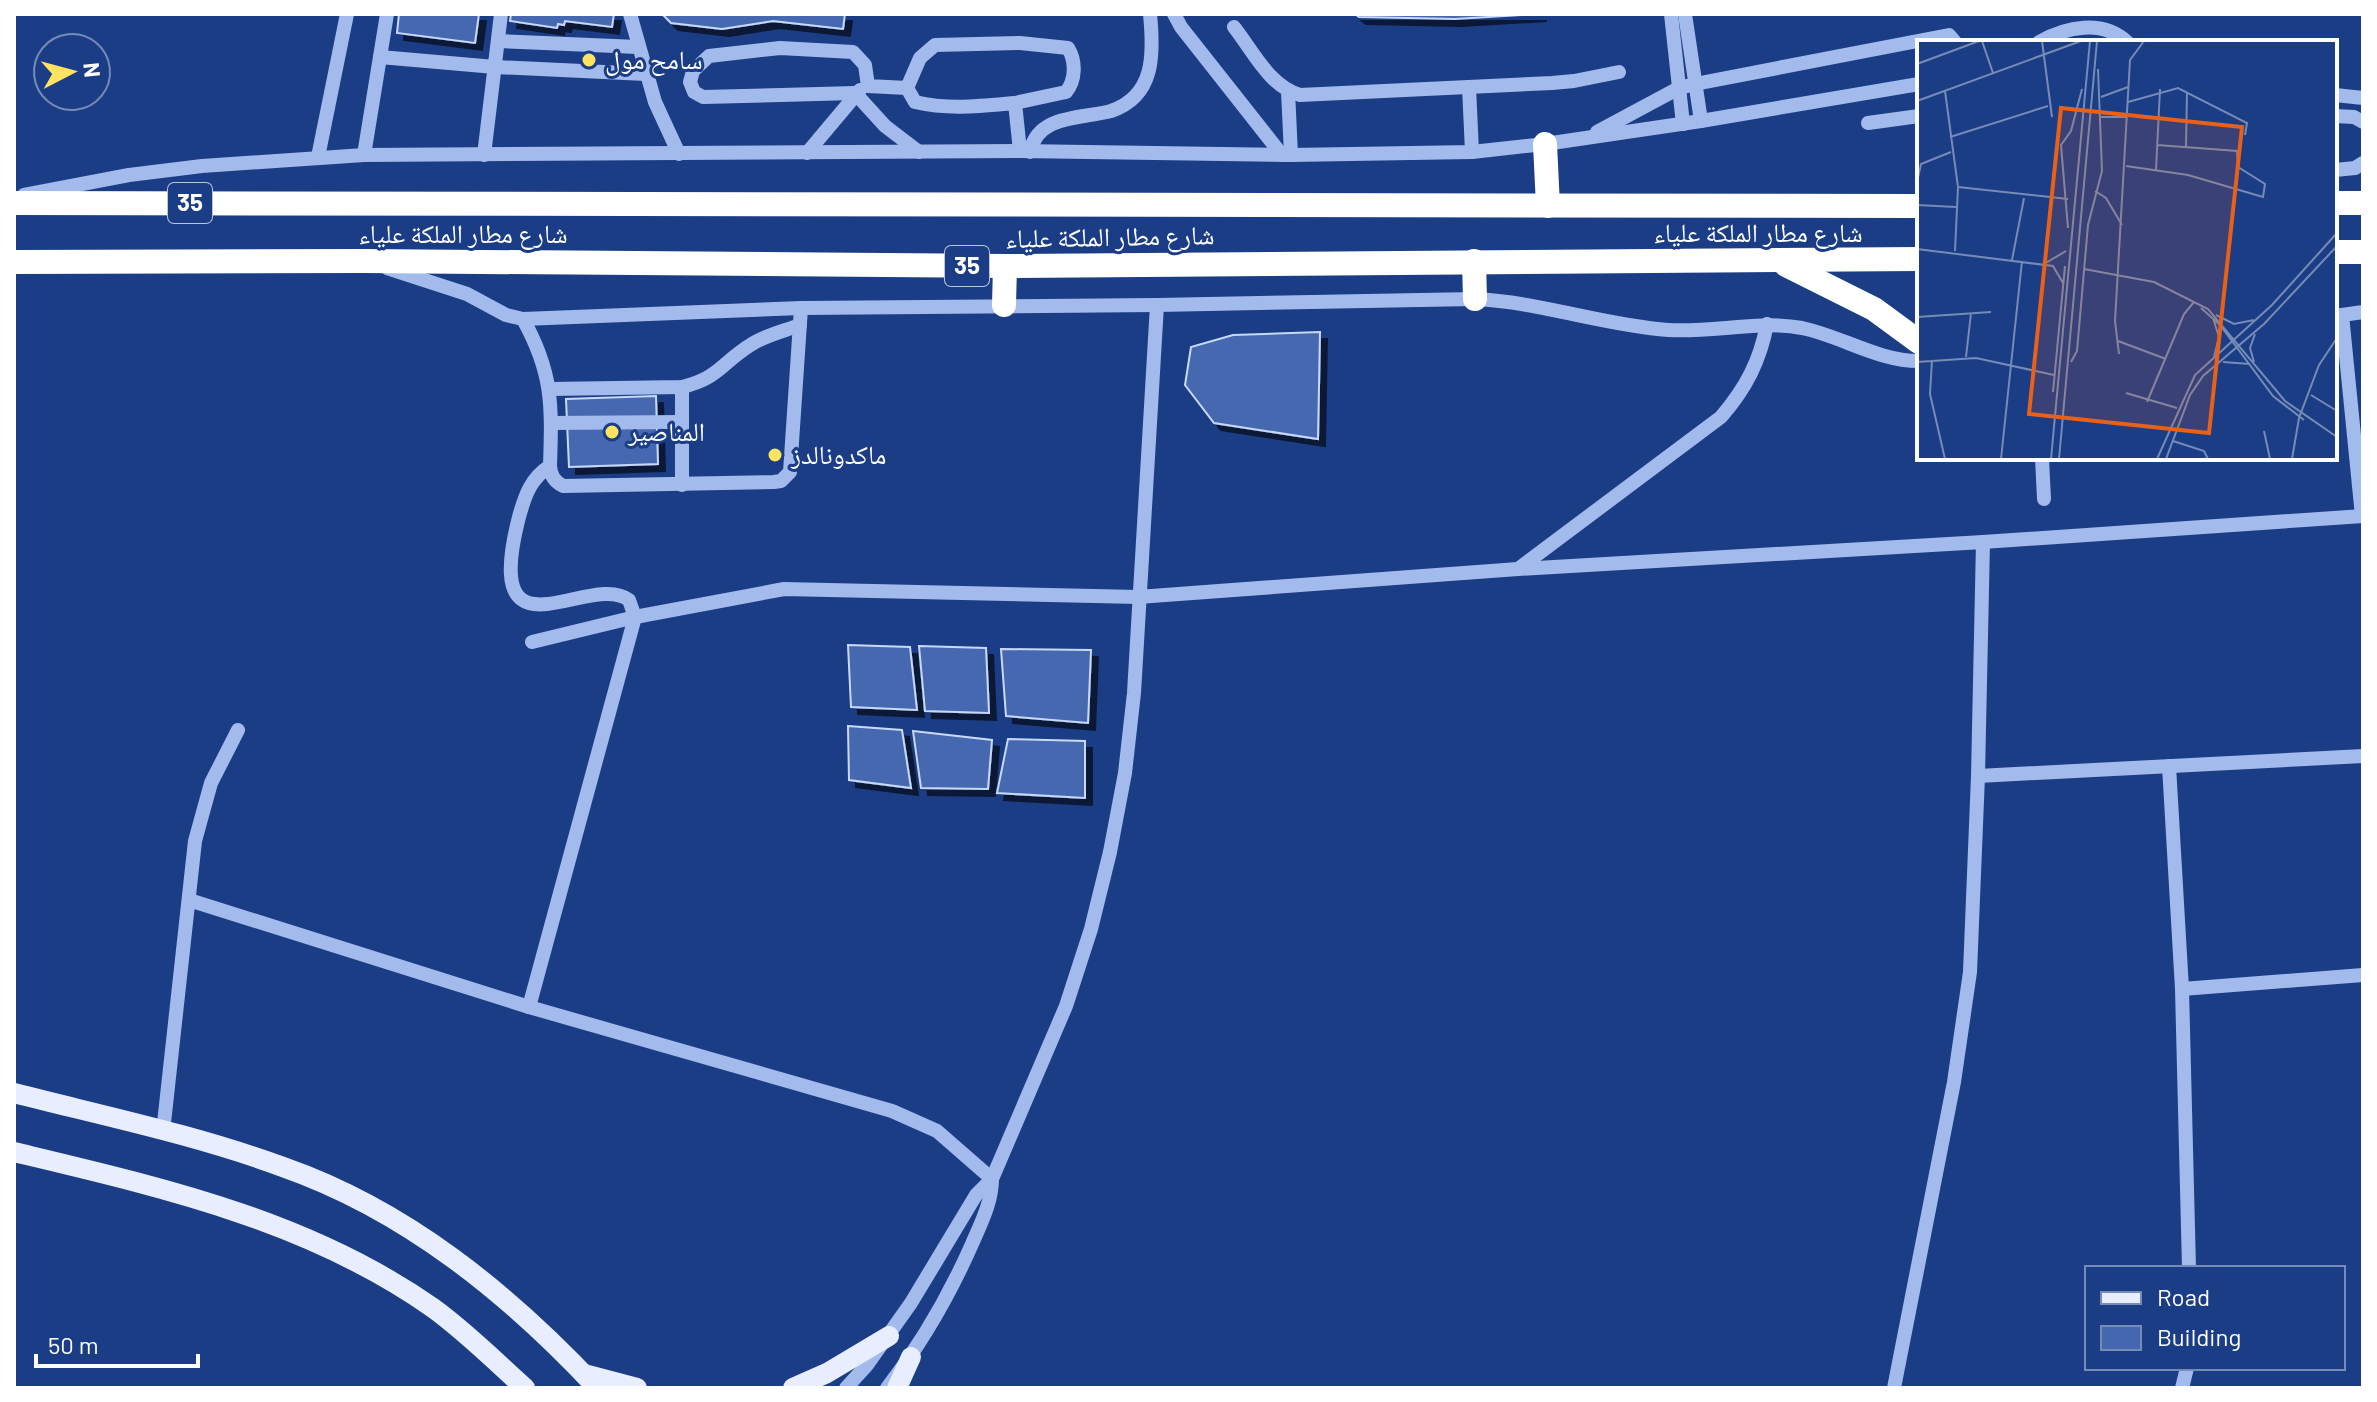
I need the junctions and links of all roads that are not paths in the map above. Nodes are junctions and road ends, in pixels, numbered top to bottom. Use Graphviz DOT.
graph roads {
  1 [pos="347,14"];
  2 [pos="387,14"];
  3 [pos="501,14"];
  4 [pos="630,14"];
  5 [pos="1150,14"];
  6 [pos="1174,14"];
  7 [pos="1671,14"];
  8 [pos="1685,14"];
  9 [pos="1234,27"];
  10 [pos="2084,35"];
  11 [pos="1924,40"];
  12 [pos="1954,40"];
  13 [pos="2044,40"];
  14 [pos="2124,40"];
  15 [pos="499,41"];
  16 [pos="1917,41"];
  17 [pos="638,47"];
  18 [pos="380,57"];
  19 [pos="495,67"];
  20 [pos="1619,72"];
  21 [pos="646,74"];
  22 [pos="1695,84"];
  23 [pos="1917,84"];
  24 [pos="1469,87"];
  25 [pos="907,88"];
  26 [pos="1679,88"];
  27 [pos="862,90"];
  28 [pos="1288,91"];
  29 [pos="2337,95"];
  30 [pos="2363,98"];
  31 [pos="1015,103"];
  32 [pos="1917,116"];
  33 [pos="2337,116"];
  34 [pos="1701,121"];
  35 [pos="2363,122"];
  36 [pos="1868,123"];
  37 [pos="1683,124"];
  38 [pos="1586,138"];
  39 [pos="1545,144"];
  40 [pos="1025,151"];
  41 [pos="919,152"];
  42 [pos="1472,152"];
  43 [pos="807,153"];
  44 [pos="679,154"];
  45 [pos="364,155"];
  46 [pos="484,155"];
  47 [pos="1287,155"];
  48 [pos="318,157"];
  49 [pos="2363,163"];
  50 [pos="2337,170"];
  51 [pos="14,197"];
  52 [pos="14,203"];
  53 [pos="2337,203"];
  54 [pos="2363,203"];
  55 [pos="1548,206"];
  56 [pos="1917,206"];
  57 [pos="2337,252"];
  58 [pos="2363,252"];
  59 [pos="1917,259"];
  60 [pos="364,261"];
  61 [pos="1474,261"];
  62 [pos="14,262"];
  63 [pos="1780,262"];
  64 [pos="1005,266"];
  65 [pos="1475,299"];
  66 [pos="1004,305"];
  67 [pos="1157,305"];
  68 [pos="801,308"];
  69 [pos="2363,312"];
  70 [pos="2338,315"];
  71 [pos="523,319"];
  72 [pos="1767,324"];
  73 [pos="800,325"];
  74 [pos="1917,341"];
  75 [pos="1917,361"];
  76 [pos="682,387"];
  77 [pos="550,389"];
  78 [pos="682,422"];
  79 [pos="551,423"];
  80 [pos="2042,460"];
  81 [pos="550,466"];
  82 [pos="682,485"];
  83 [pos="2044,499"];
  84 [pos="2362,516"];
  85 [pos="1983,542"];
  86 [pos="1518,569"];
  87 [pos="1138,597"];
  88 [pos="635,617"];
  89 [pos="532,642"];
  90 [pos="238,730"];
  91 [pos="2363,756"];
  92 [pos="2169,766"];
  93 [pos="1978,776"];
  94 [pos="189,900"];
  95 [pos="2363,975"];
  96 [pos="2182,989"];
  97 [pos="529,1007"];
  98 [pos="14,1093"];
  99 [pos="163,1132"];
  100 [pos="14,1152"];
  101 [pos="992,1179"];
  102 [pos="2189,1266"];
  103 [pos="889,1336"];
  104 [pos="911,1357"];
  105 [pos="591,1381"];
  106 [pos="521,1386"];
  107 [pos="637,1388"];
  108 [pos="793,1388"];
  109 [pos="846,1388"];
  110 [pos="887,1388"];
  111 [pos="897,1388"];
  112 [pos="1894,1388"];
  1 -- 48 [label="street"];
  2 -- 18 [label="street"];
  3 -- 15 [label="street"];
  4 -- 17 [label="street"];
  5 -- 40 [label="street"];
  6 -- 47 [label="street"];
  7 -- 26 [label="street"];
  8 -- 22 [label="street"];
  9 -- 28 [label="street"];
  10 -- 13 [label="street"];
  10 -- 14 [label="street"];
  11 -- 12 [label="street"];
  15 -- 17 [label="street"];
  15 -- 19 [label="street"];
  16 -- 22 [label="street"];
  17 -- 21 [label="street"];
  18 -- 19 [label="street"];
  18 -- 45 [label="street"];
  19 -- 21 [label="street"];
  19 -- 46 [label="street"];
  20 -- 24 [label="street"];
  21 -- 44 [label="street"];
  22 -- 26 [label="street"];
  22 -- 34 [label="street"];
  23 -- 34 [label="street"];
  24 -- 28 [label="street"];
  24 -- 42 [label="street"];
  25 -- 27 [label="street"];
  25 -- 31 [label="street"];
  25 -- 31 [label="street"];
  26 -- 37 [label="street"];
  26 -- 38 [label="street"];
  27 -- 27 [label="street"];
  27 -- 41 [label="street"];
  27 -- 43 [label="street"];
  28 -- 47 [label="street"];
  29 -- 30 [label="street"];
  31 -- 40 [label="street"];
  32 -- 36 [label="street"];
  33 -- 35 [label="street"];
  34 -- 37 [label="street"];
  37 -- 38 [label="street"];
  38 -- 39 [label="street"];
  39 -- 42 [label="street"];
  39 -- 55 [label="highway"];
  40 -- 41 [label="street"];
  40 -- 47 [label="street"];
  41 -- 43 [label="street"];
  42 -- 47 [label="street"];
  43 -- 44 [label="street"];
  44 -- 46 [label="street"];
  45 -- 46 [label="street"];
  45 -- 48 [label="street"];
  48 -- 51 [label="street"];
  49 -- 50 [label="street"];
  52 -- 55 [label="highway, شارع مطار الملكة علياء / 35"];
  53 -- 54 [label="highway"];
  55 -- 56 [label="highway, شارع مطار الملكة علياء / 35"];
  57 -- 58 [label="highway"];
  59 -- 63 [label="highway, شارع مطار الملكة علياء / 35"];
  60 -- 62 [label="highway, شارع مطار الملكة علياء / 35"];
  60 -- 64 [label="highway, شارع مطار الملكة علياء / 35"];
  60 -- 71 [label="street"];
  61 -- 63 [label="highway, شارع مطار الملكة علياء / 35"];
  61 -- 64 [label="highway, شارع مطار الملكة علياء / 35"];
  61 -- 65 [label="highway"];
  63 -- 74 [label="highway"];
  64 -- 66 [label="highway"];
  65 -- 67 [label="street"];
  65 -- 72 [label="street"];
  66 -- 67 [label="street"];
  66 -- 68 [label="street"];
  67 -- 87 [label="street"];
  68 -- 71 [label="street"];
  68 -- 73 [label="street"];
  69 -- 70 [label="street"];
  70 -- 84 [label="street"];
  71 -- 77 [label="street"];
  72 -- 75 [label="street"];
  72 -- 86 [label="street"];
  73 -- 76 [label="street"];
  73 -- 82 [label="street"];
  76 -- 77 [label="street"];
  76 -- 78 [label="street"];
  77 -- 79 [label="street"];
  78 -- 79 [label="street"];
  78 -- 82 [label="street"];
  79 -- 81 [label="street"];
  80 -- 83 [label="street"];
  81 -- 82 [label="street"];
  81 -- 88 [label="street"];
  84 -- 85 [label="street"];
  85 -- 86 [label="street"];
  85 -- 93 [label="street"];
  86 -- 87 [label="street"];
  87 -- 88 [label="street"];
  87 -- 101 [label="street"];
  88 -- 89 [label="street"];
  88 -- 97 [label="street"];
  90 -- 94 [label="street"];
  91 -- 92 [label="street"];
  92 -- 93 [label="street"];
  92 -- 96 [label="street"];
  93 -- 112 [label="street"];
  94 -- 97 [label="street"];
  94 -- 99 [label="street"];
  95 -- 96 [label="street"];
  96 -- 102 [label="street"];
  97 -- 101 [label="street"];
  98 -- 99 [label="main road"];
  99 -- 105 [label="main road"];
  100 -- 106 [label="main road"];
  101 -- 103 [label="street"];
  101 -- 104 [label="street"];
  103 -- 108 [label="main road"];
  103 -- 109 [label="street"];
  104 -- 110 [label="street"];
  104 -- 111 [label="main road"];
  105 -- 107 [label="main road"];
}
